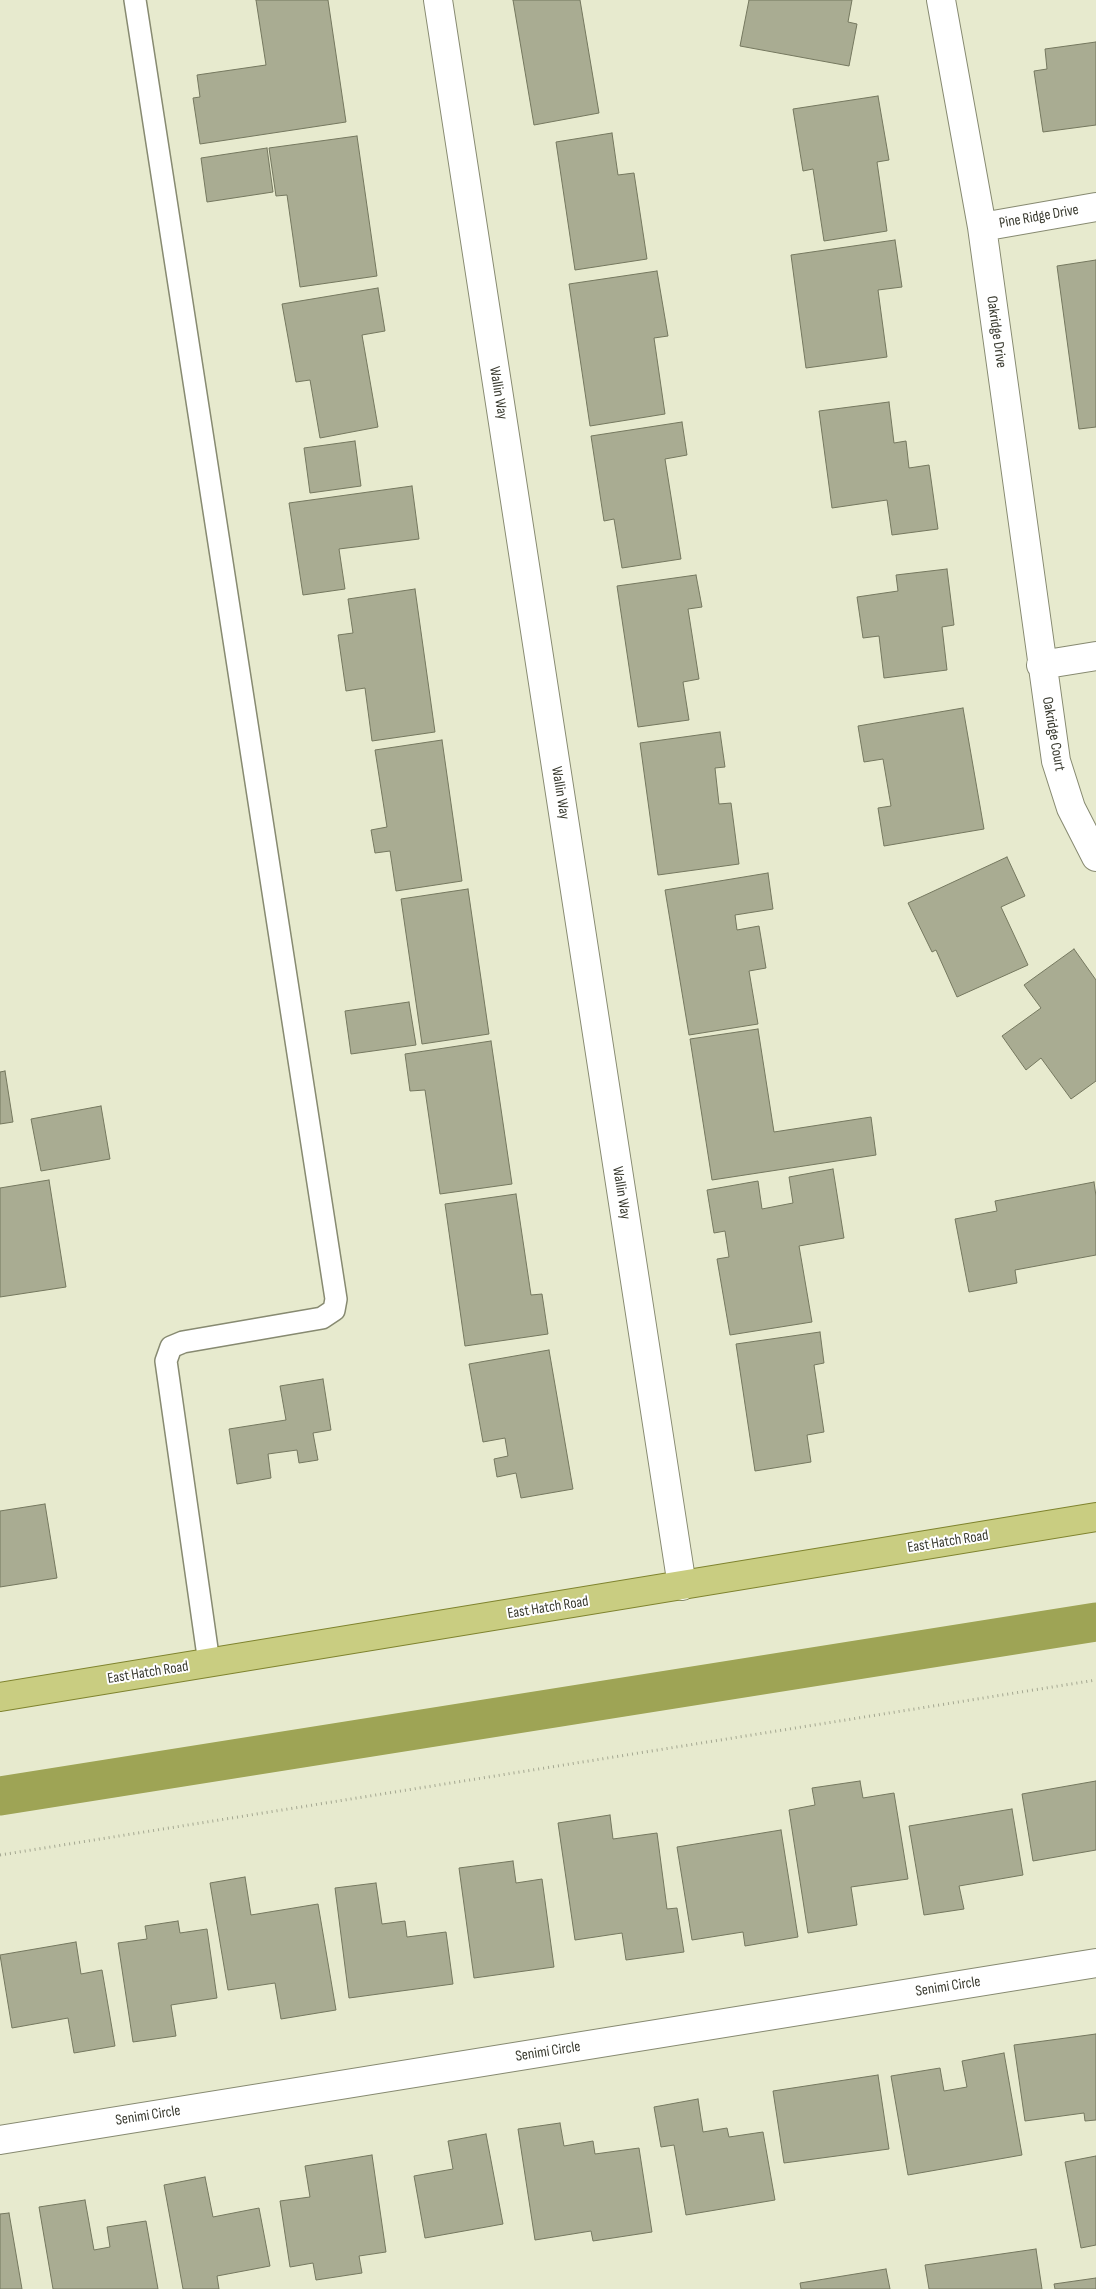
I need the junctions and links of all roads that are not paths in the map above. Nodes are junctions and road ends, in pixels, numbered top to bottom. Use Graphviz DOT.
graph roads {
  1 [pos="135,0"];
  2 [pos="438,0"];
  3 [pos="941,0"];
  4 [pos="1096,207"];
  5 [pos="982,227"];
  6 [pos="1096,656"];
  7 [pos="1041,665"];
  8 [pos="1096,857"];
  9 [pos="1096,1518"];
  10 [pos="682,1586"];
  11 [pos="209,1663"];
  12 [pos="0,1697"];
  13 [pos="1096,1963"];
  14 [pos="0,2140"];
  1 -- 11 [label="lane"];
  2 -- 10 [label="street, Wallin Way"];
  3 -- 5 [label="street, Oakridge Drive"];
  4 -- 5 [label="street, Pine Ridge Drive"];
  5 -- 7 [label="street, Oakridge Drive"];
  6 -- 7 [label="street"];
  7 -- 8 [label="street, Oakridge Court"];
  9 -- 10 [label="main road, East Hatch Road"];
  10 -- 11 [label="main road, East Hatch Road"];
  11 -- 12 [label="main road, East Hatch Road"];
  13 -- 14 [label="street, Senimi Circle"];
}
